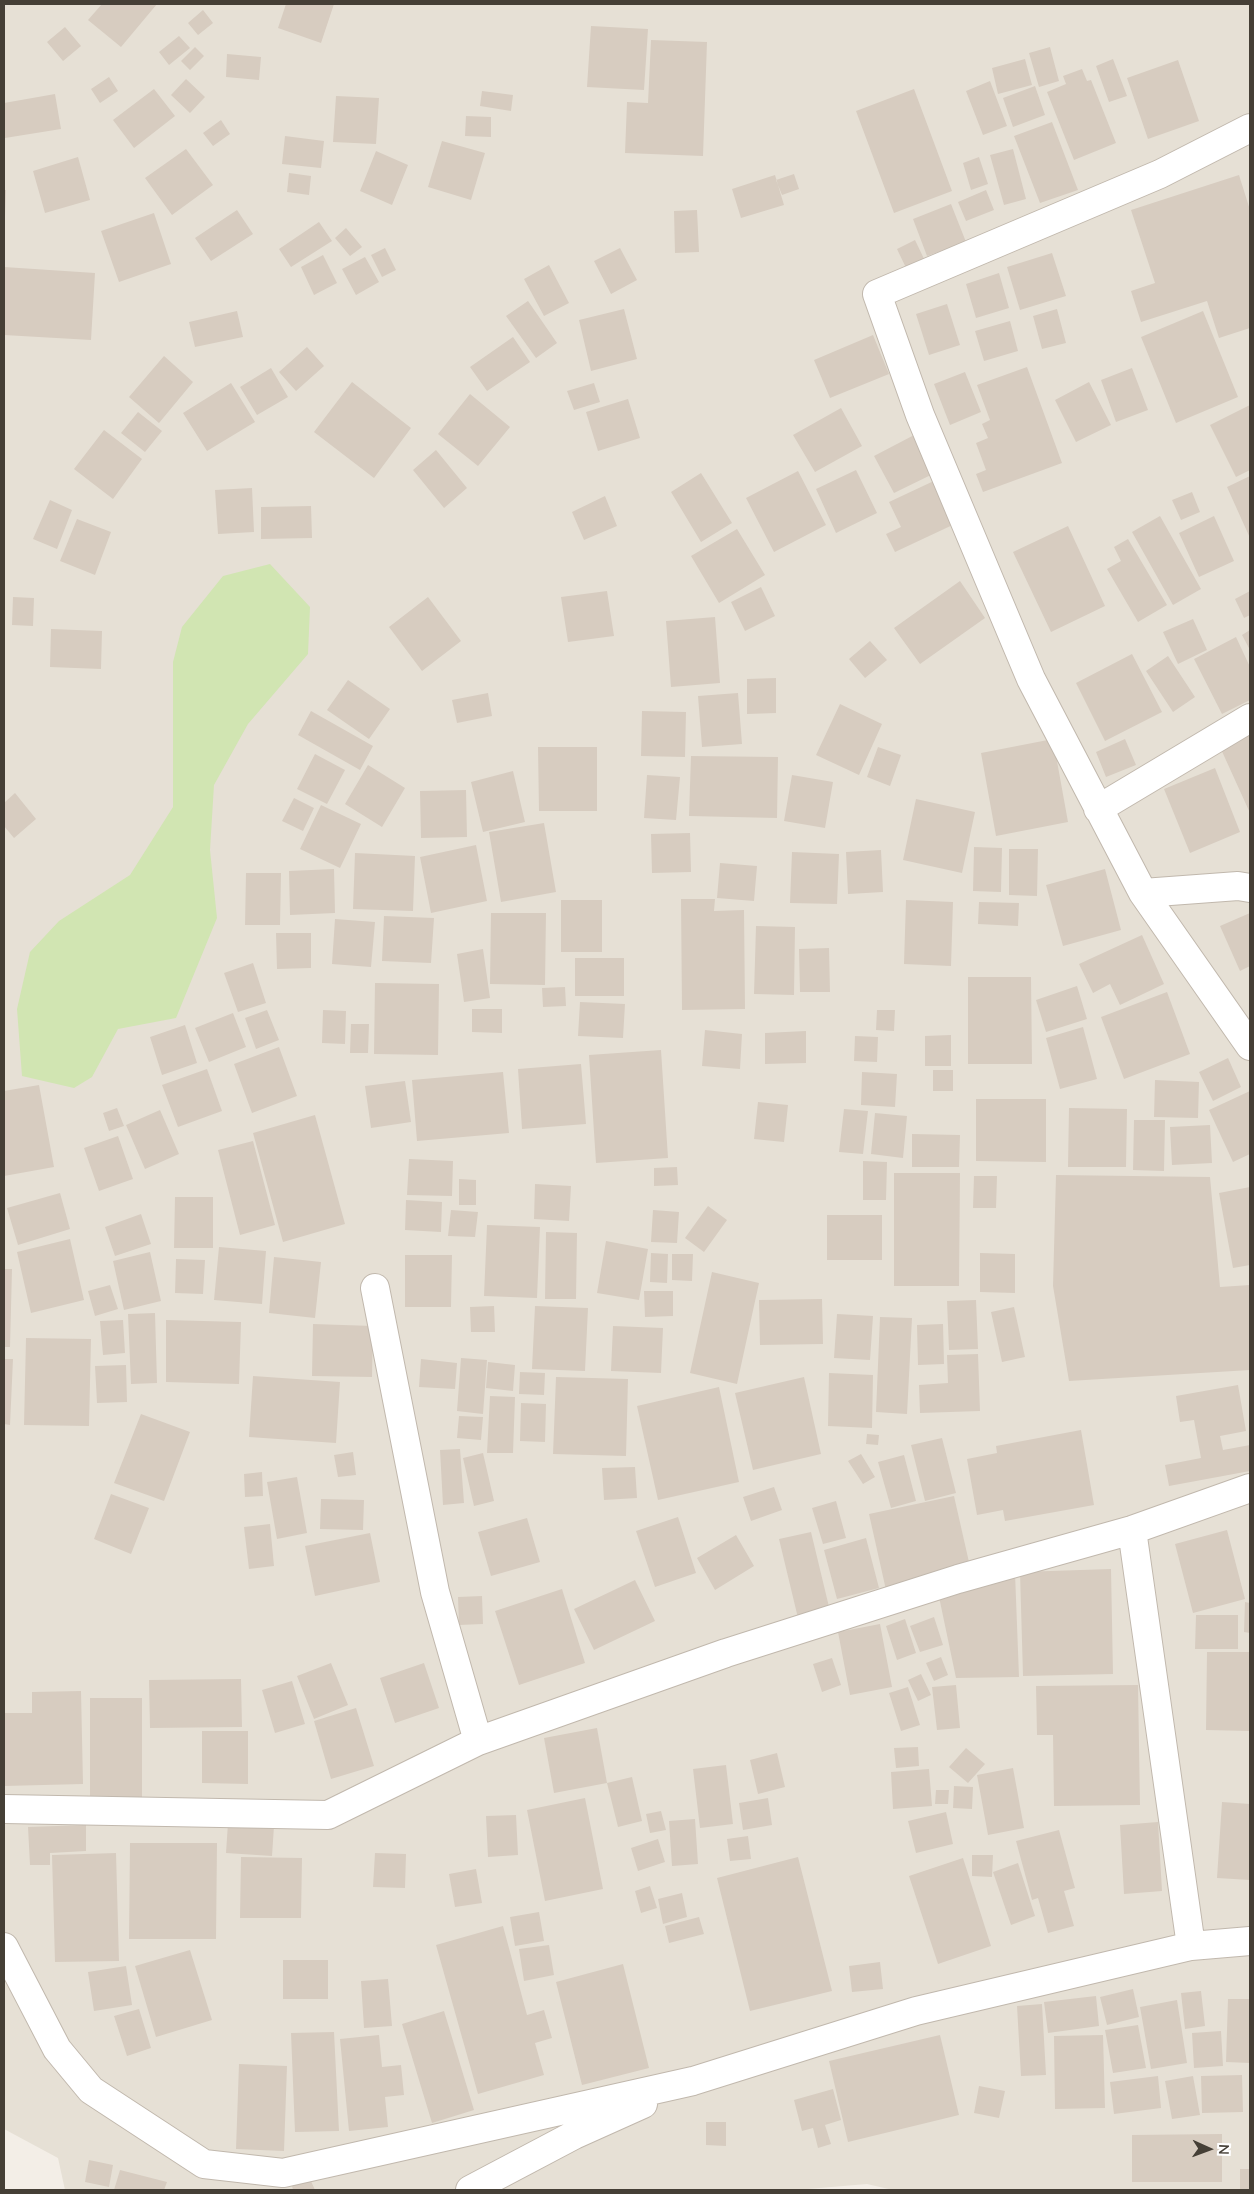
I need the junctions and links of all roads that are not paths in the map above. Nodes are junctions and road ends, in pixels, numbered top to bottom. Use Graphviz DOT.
graph roads {
  1 [pos="1250,128"];
  2 [pos="1250,718"];
  3 [pos="1098,809"];
  4 [pos="1250,888"];
  5 [pos="1143,893"];
  6 [pos="1250,1046"];
  7 [pos="375,1288"];
  8 [pos="1250,1488"];
  9 [pos="1132,1530"];
  10 [pos="478,1741"];
  11 [pos="4,1809"];
  12 [pos="1250,1941"];
  13 [pos="1191,1946"];
  14 [pos="4,1947"];
  15 [pos="693,2080"];
  16 [pos="470,2190"];
  1 -- 3 [label="street"];
  2 -- 3 [label="street"];
  3 -- 5 [label="street"];
  4 -- 5 [label="street"];
  5 -- 6 [label="street"];
  7 -- 10 [label="street"];
  8 -- 9 [label="street"];
  9 -- 10 [label="street"];
  9 -- 13 [label="street"];
  10 -- 11 [label="street"];
  12 -- 13 [label="street"];
  13 -- 15 [label="street"];
  14 -- 15 [label="street"];
  15 -- 16 [label="street"];
}
